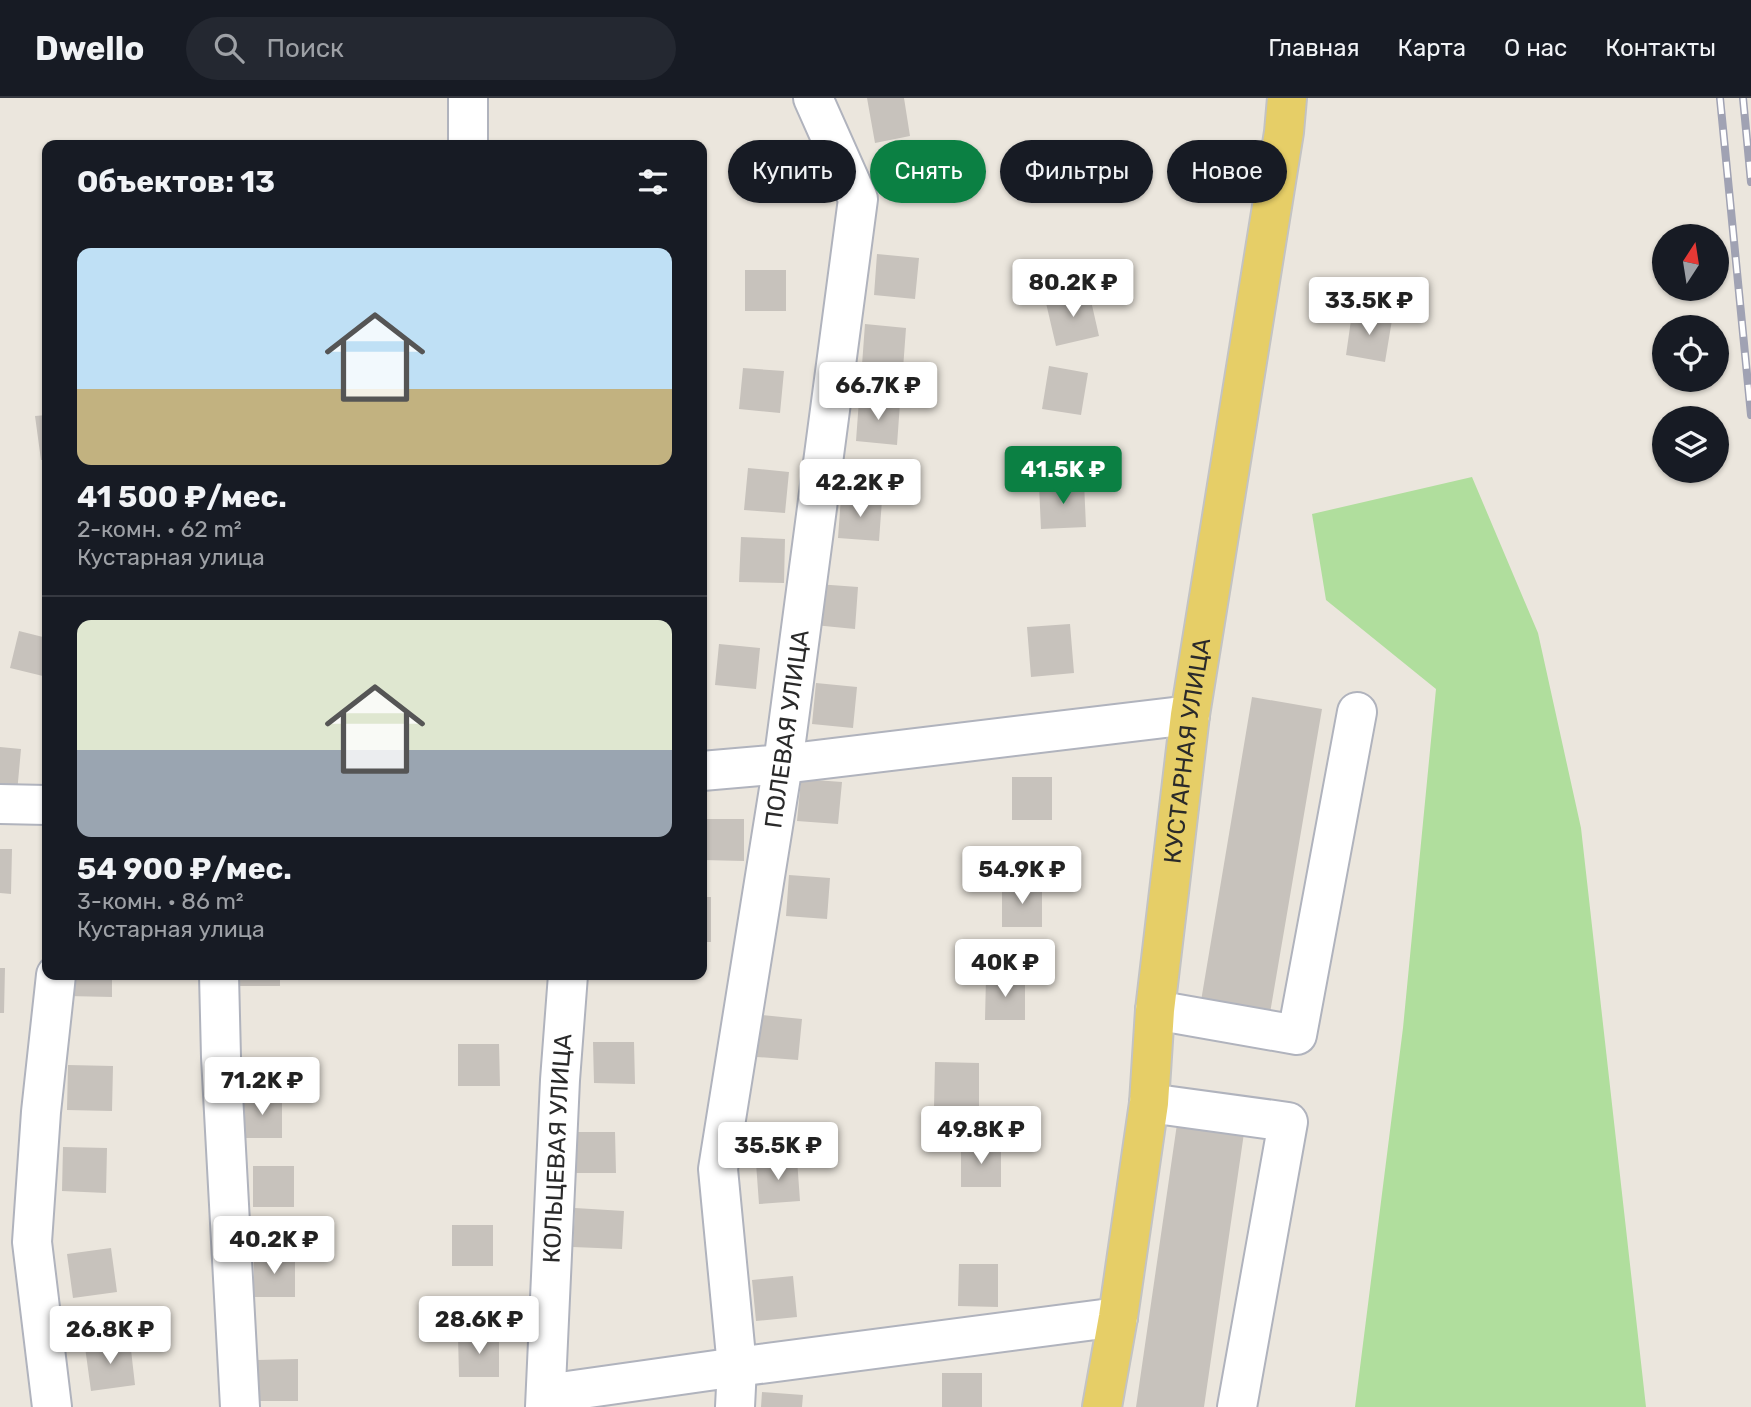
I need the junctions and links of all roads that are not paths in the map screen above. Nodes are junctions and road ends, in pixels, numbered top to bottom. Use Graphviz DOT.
graph roads {
  1 [pos="468,98"];
  2 [pos="813,98"];
  3 [pos="1287,98"];
  4 [pos="468,140"];
  5 [pos="1357,712"];
  6 [pos="1191,715"];
  7 [pos="783,764"];
  8 [pos="707,771"];
  9 [pos="0,804"];
  10 [pos="42,805"];
  11 [pos="55,980"];
  12 [pos="219,980"];
  13 [pos="568,980"];
  14 [pos="1155,1010"];
  15 [pos="1149,1103"];
  16 [pos="1118,1317"];
  17 [pos="737,1367"];
  18 [pos="546,1401"];
  19 [pos="52,1407"];
  20 [pos="240,1407"];
  21 [pos="735,1407"];
  22 [pos="1102,1407"];
  23 [pos="1237,1407"];
  1 -- 4 [label="street"];
  2 -- 7 [label="street, ПОЛЕВАЯ УЛИЦА"];
  3 -- 6 [label="main road, КУСТАРНАЯ УЛИЦА"];
  5 -- 14 [label="street"];
  6 -- 7 [label="street"];
  6 -- 14 [label="main road, КУСТАРНАЯ УЛИЦА"];
  7 -- 8 [label="street"];
  7 -- 17 [label="street, ПОЛЕВАЯ УЛИЦА"];
  9 -- 10 [label="street"];
  11 -- 19 [label="street"];
  12 -- 20 [label="street"];
  13 -- 18 [label="street, КОЛЬЦЕВАЯ УЛИЦА"];
  14 -- 15 [label="main road, КУСТАРНАЯ УЛИЦА"];
  15 -- 16 [label="main road, КУСТАРНАЯ УЛИЦА"];
  15 -- 23 [label="street"];
  16 -- 17 [label="street"];
  16 -- 22 [label="main road, КУСТАРНАЯ УЛИЦА"];
  17 -- 18 [label="street"];
  17 -- 21 [label="street, ПОЛЕВАЯ УЛИЦА"];
}
